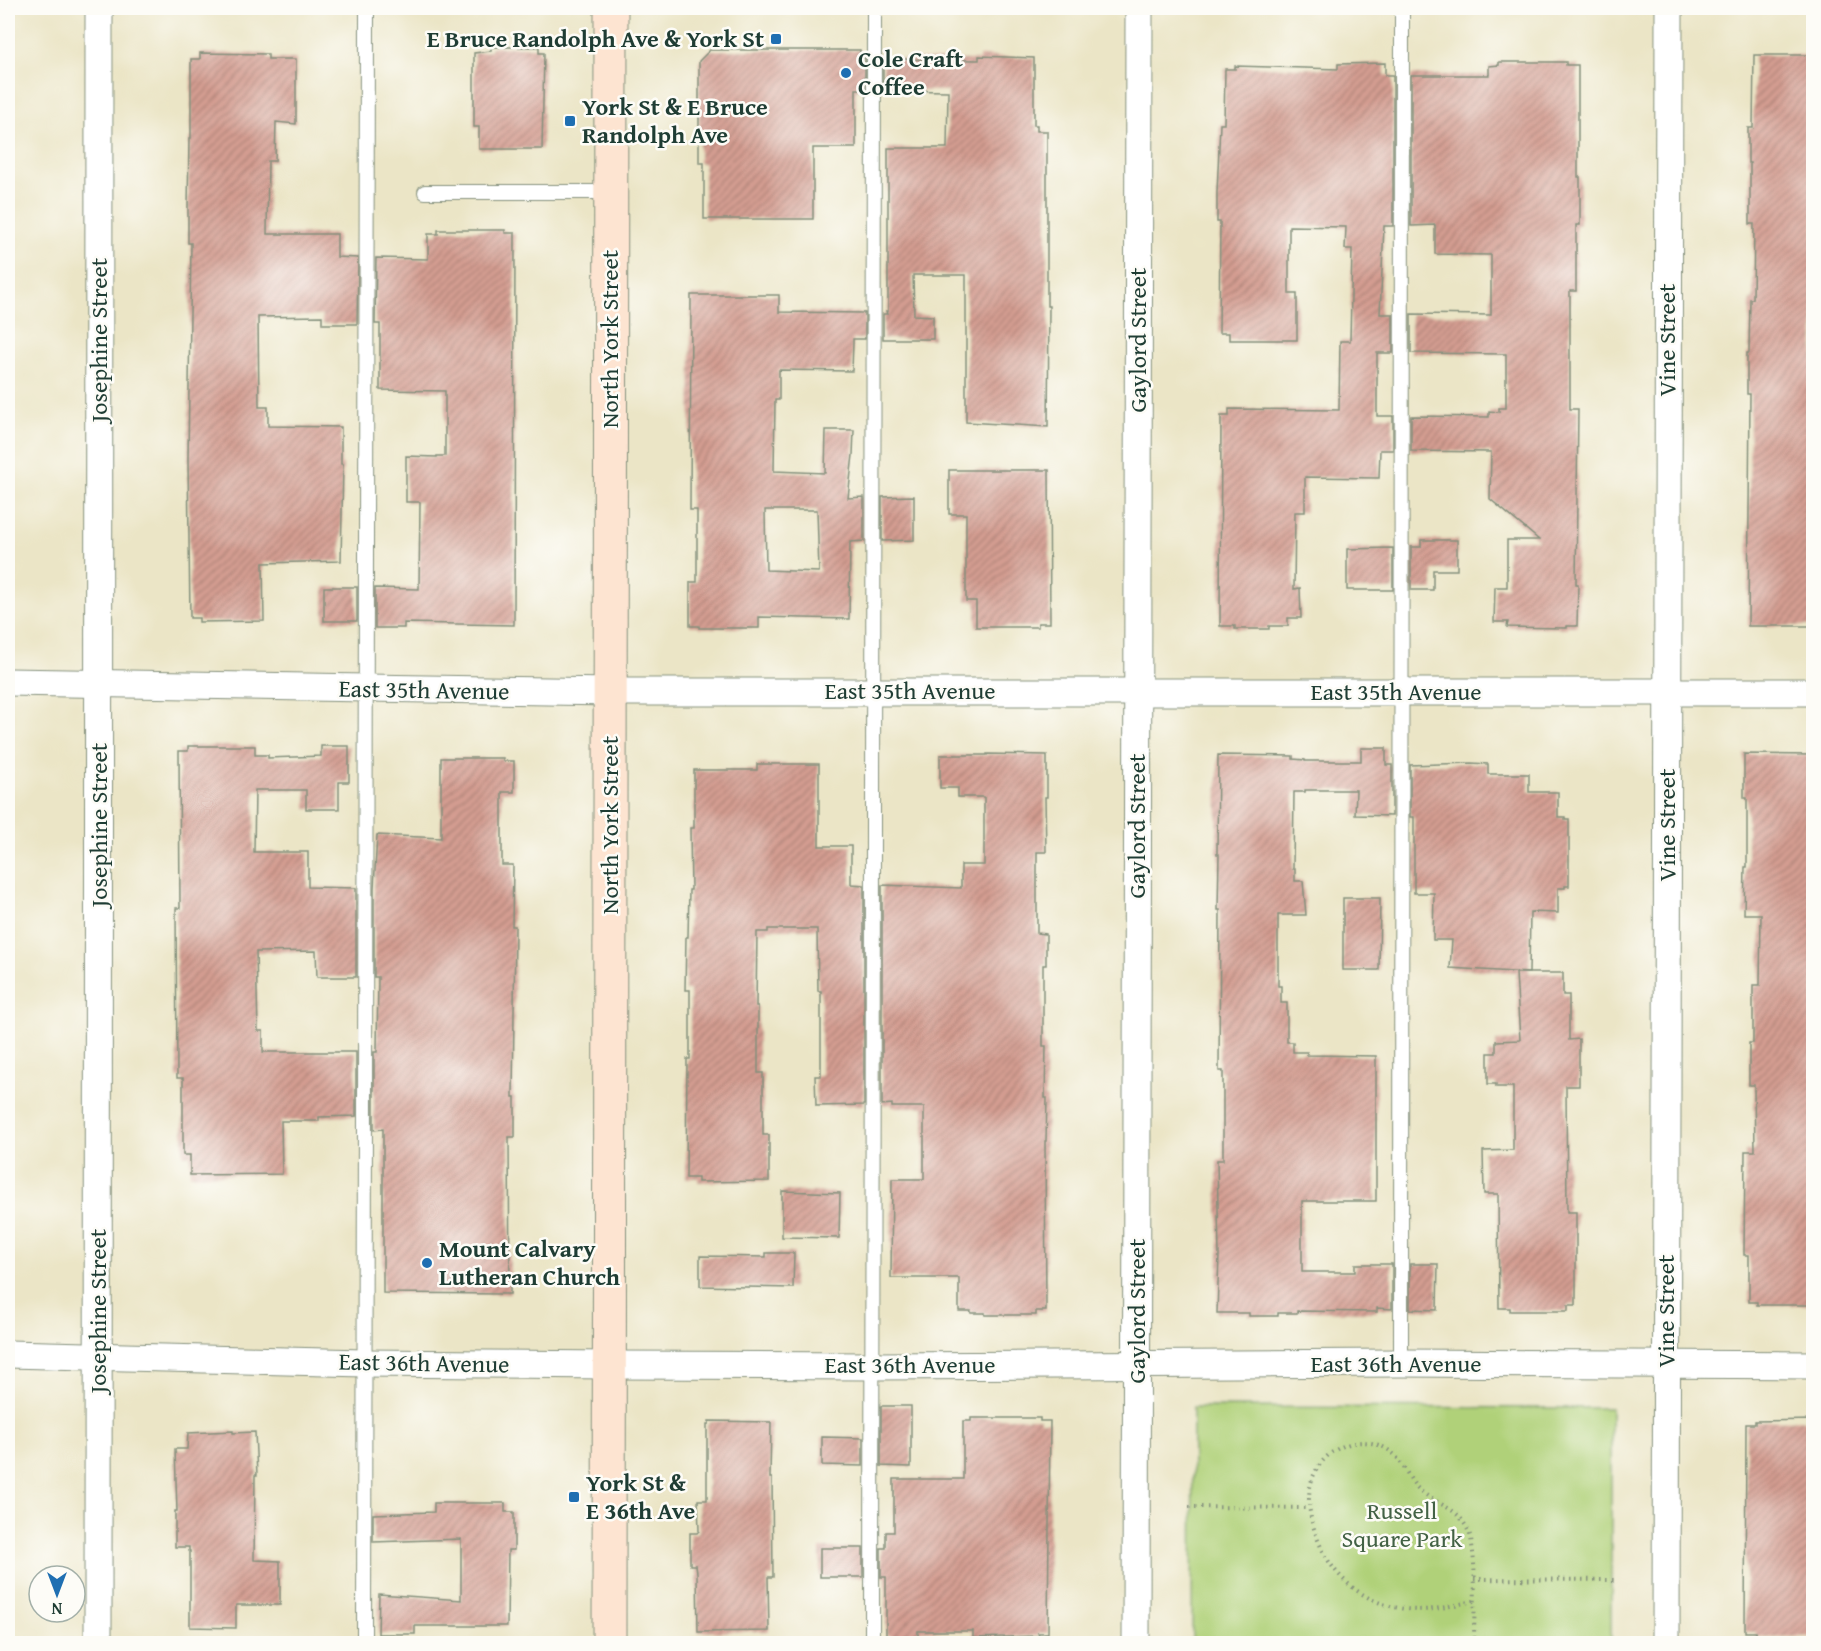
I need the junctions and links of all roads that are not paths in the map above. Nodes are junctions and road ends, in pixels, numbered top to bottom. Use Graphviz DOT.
graph roads {
  1 [pos="99,8"];
  2 [pos="367,8"];
  3 [pos="611,8"];
  4 [pos="874,8"];
  5 [pos="1139,8"];
  6 [pos="1402,8"];
  7 [pos="1669,8"];
  8 [pos="425,192"];
  9 [pos="610,192"];
  10 [pos="8,682"];
  11 [pos="99,684"];
  12 [pos="365,689"];
  13 [pos="873,691"];
  14 [pos="1401,691"];
  15 [pos="610,692"];
  16 [pos="1137,692"];
  17 [pos="1667,692"];
  18 [pos="1814,692"];
  19 [pos="8,1354"];
  20 [pos="98,1355"];
  21 [pos="364,1363"];
  22 [pos="1401,1363"];
  23 [pos="1137,1364"];
  24 [pos="609,1365"];
  25 [pos="1666,1365"];
  26 [pos="1814,1365"];
  27 [pos="872,1366"];
  28 [pos="98,1644"];
  29 [pos="364,1644"];
  30 [pos="609,1644"];
  31 [pos="872,1644"];
  32 [pos="1136,1644"];
  33 [pos="1666,1644"];
  1 -- 11 [label="street, Josephine Street"];
  2 -- 12 [label="lane"];
  3 -- 9 [label="main road, North York Street"];
  4 -- 13 [label="lane"];
  5 -- 16 [label="street, Gaylord Street"];
  6 -- 14 [label="lane"];
  7 -- 17 [label="street, Vine Street"];
  8 -- 9 [label="lane"];
  9 -- 15 [label="main road, North York Street"];
  10 -- 11 [label="street, East 35th Avenue"];
  11 -- 12 [label="street, East 35th Avenue"];
  11 -- 20 [label="street, Josephine Street"];
  12 -- 15 [label="street, East 35th Avenue"];
  12 -- 21 [label="lane"];
  13 -- 15 [label="street, East 35th Avenue"];
  13 -- 16 [label="street, East 35th Avenue"];
  13 -- 27 [label="lane"];
  14 -- 16 [label="street, East 35th Avenue"];
  14 -- 17 [label="street, East 35th Avenue"];
  14 -- 22 [label="lane"];
  15 -- 24 [label="main road, North York Street"];
  16 -- 23 [label="street, Gaylord Street"];
  17 -- 18 [label="street, East 35th Avenue"];
  17 -- 25 [label="street, Vine Street"];
  19 -- 20 [label="street, East 36th Avenue"];
  20 -- 21 [label="street, East 36th Avenue"];
  20 -- 28 [label="street, Josephine Street"];
  21 -- 24 [label="street, East 36th Avenue"];
  21 -- 29 [label="lane"];
  22 -- 23 [label="street, East 36th Avenue"];
  22 -- 25 [label="street, East 36th Avenue"];
  23 -- 27 [label="street, East 36th Avenue"];
  23 -- 32 [label="street, Gaylord Street"];
  24 -- 27 [label="street, East 36th Avenue"];
  24 -- 30 [label="main road, North York Street"];
  25 -- 26 [label="street, East 36th Avenue"];
  25 -- 33 [label="street, Vine Street"];
  27 -- 31 [label="lane"];
}
